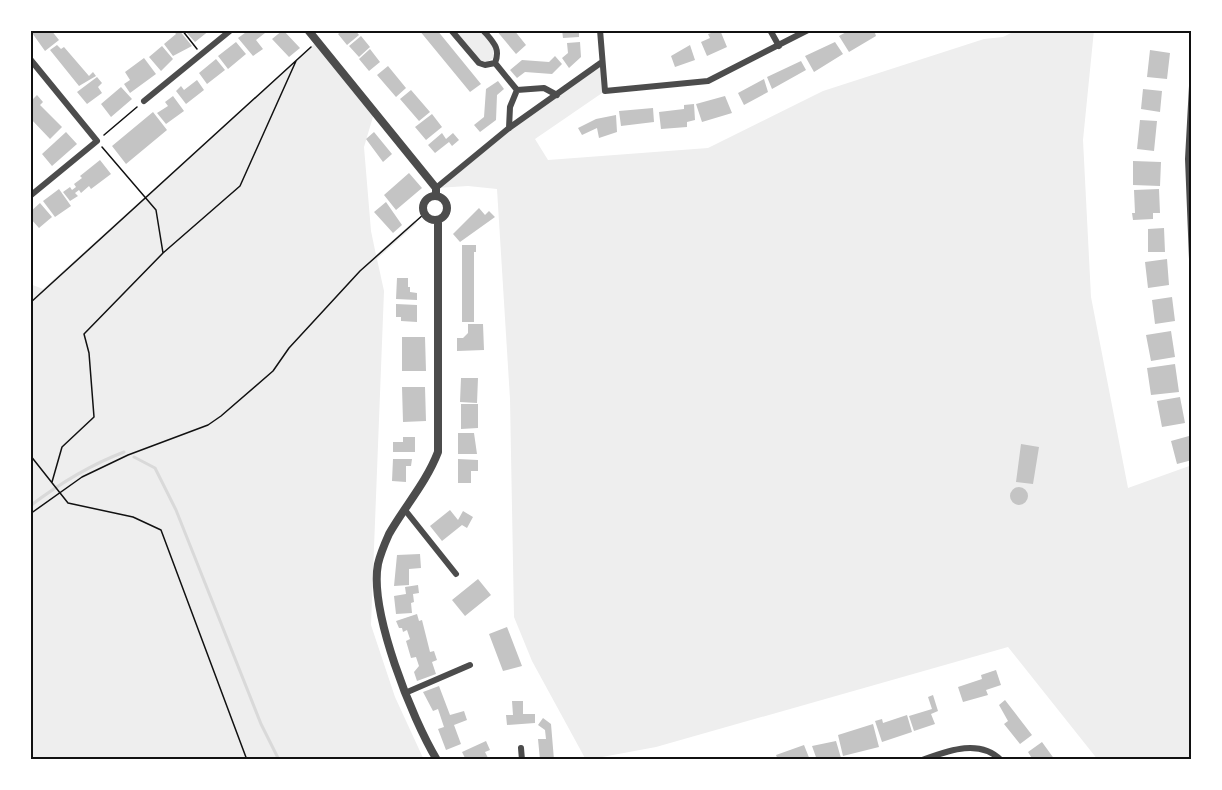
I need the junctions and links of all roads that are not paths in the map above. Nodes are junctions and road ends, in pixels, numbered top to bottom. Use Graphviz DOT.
graph roads {
  1 [pos="231,30"];
  2 [pos="308,30"];
  3 [pos="451,30"];
  4 [pos="483,30"];
  5 [pos="600,30"];
  6 [pos="770,30"];
  7 [pos="808,30"];
  8 [pos="779,46"];
  9 [pos="30,59"];
  10 [pos="602,62"];
  11 [pos="495,63"];
  12 [pos="1192,86"];
  13 [pos="517,90"];
  14 [pos="557,95"];
  15 [pos="144,101"];
  16 [pos="509,128"];
  17 [pos="436,192"];
  18 [pos="30,196"];
  19 [pos="438,220"];
  20 [pos="1192,259"];
  21 [pos="405,510"];
  22 [pos="456,574"];
  23 [pos="470,666"];
  24 [pos="405,693"];
  25 [pos="521,748"];
  26 [pos="437,760"];
  27 [pos="522,760"];
  28 [pos="922,760"];
  29 [pos="1001,760"];
  1 -- 15 [label="street"];
  2 -- 17 [label="street"];
  3 -- 11 [label="street"];
  4 -- 11 [label="street"];
  5 -- 10 [label="street"];
  6 -- 8 [label="street"];
  7 -- 8 [label="street"];
  8 -- 10 [label="street"];
  9 -- 18 [label="street"];
  10 -- 14 [label="street"];
  11 -- 13 [label="street"];
  12 -- 20 [label="street"];
  13 -- 14 [label="street"];
  13 -- 16 [label="street"];
  14 -- 16 [label="street"];
  16 -- 17 [label="street"];
  17 -- 19 [label="street"];
  17 -- 19 [label="street"];
  19 -- 21 [label="street"];
  21 -- 22 [label="street"];
  21 -- 24 [label="street"];
  23 -- 24 [label="street"];
  24 -- 26 [label="street"];
  25 -- 27 [label="street"];
  28 -- 29 [label="street"];
}
